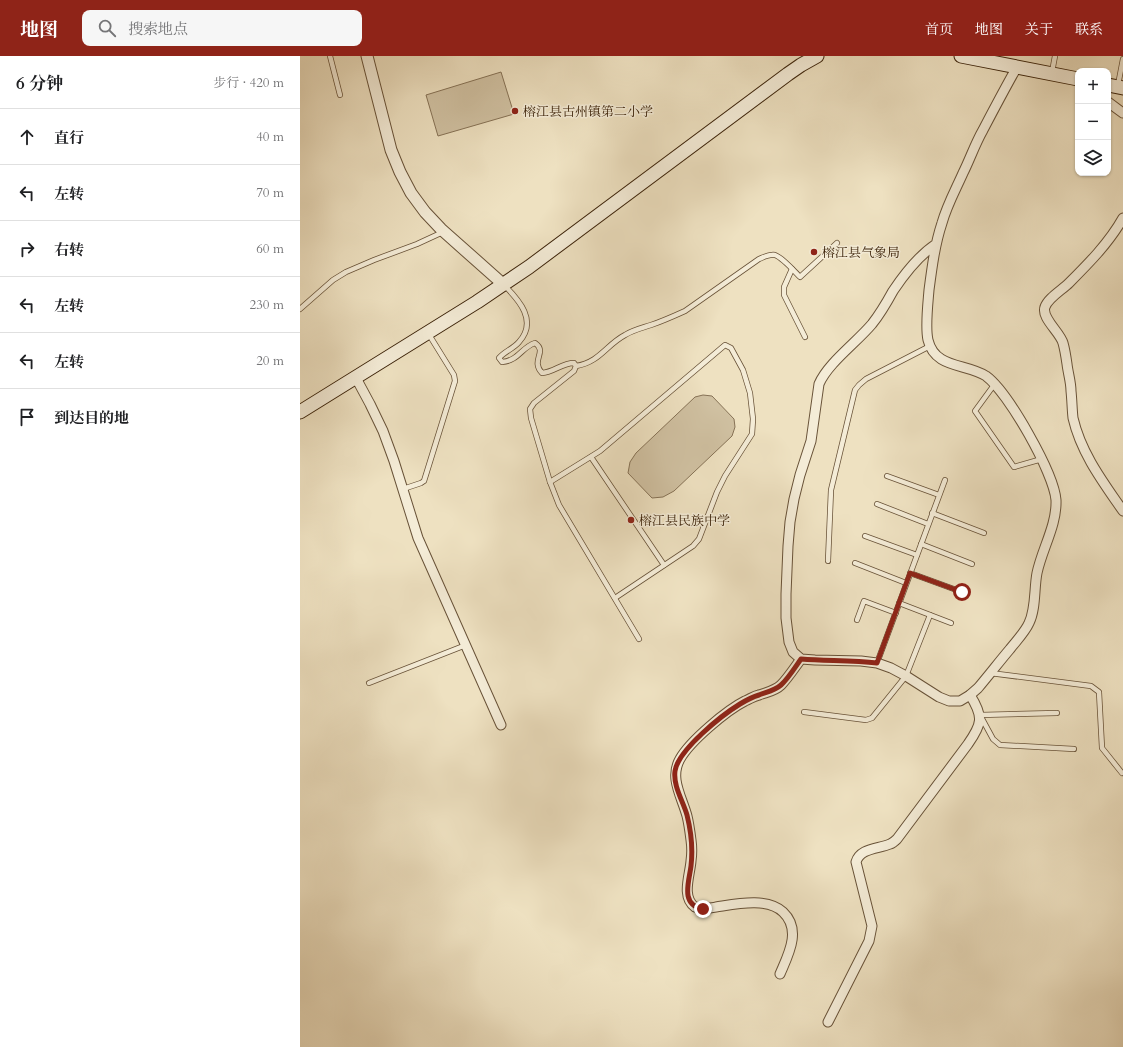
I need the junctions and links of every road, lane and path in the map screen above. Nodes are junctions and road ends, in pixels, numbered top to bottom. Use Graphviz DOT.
graph roads {
  1 [pos="330,56"];
  2 [pos="367,56"];
  3 [pos="817,56"];
  4 [pos="962,56"];
  5 [pos="1055,56"];
  6 [pos="1123,59"];
  7 [pos="1017,67"];
  8 [pos="1051,74"];
  9 [pos="1075,78"];
  10 [pos="1116,87"];
  11 [pos="340,95"];
  12 [pos="1111,104"];
  13 [pos="1123,113"];
  14 [pos="1123,218"];
  15 [pos="444,232"];
  16 [pos="837,243"];
  17 [pos="936,244"];
  18 [pos="792,269"];
  19 [pos="504,285"];
  20 [pos="300,309"];
  21 [pos="428,333"];
  22 [pos="805,337"];
  23 [pos="930,346"];
  24 [pos="576,366"];
  25 [pos="356,378"];
  26 [pos="994,385"];
  27 [pos="300,412"];
  28 [pos="591,457"];
  29 [pos="1042,459"];
  30 [pos="887,476"];
  31 [pos="945,480"];
  32 [pos="550,482"];
  33 [pos="403,489"];
  34 [pos="939,496"];
  35 [pos="877,504"];
  36 [pos="1123,511"];
  37 [pos="932,513"];
  38 [pos="928,524"];
  39 [pos="984,533"];
  40 [pos="865,536"];
  41 [pos="921,544"];
  42 [pos="917,555"];
  43 [pos="828,561"];
  44 [pos="855,563"];
  45 [pos="972,564"];
  46 [pos="664,565"];
  47 [pos="910,573"];
  48 [pos="906,583"];
  49 [pos="962,592"];
  50 [pos="615,598"];
  51 [pos="899,603"];
  52 [pos="896,613"];
  53 [pos="930,615"];
  54 [pos="857,620"];
  55 [pos="950,623"];
  56 [pos="639,639"];
  57 [pos="466,645"];
  58 [pos="801,659"];
  59 [pos="877,663"];
  60 [pos="990,673"];
  61 [pos="906,676"];
  62 [pos="370,684"];
  63 [pos="970,695"];
  64 [pos="804,712"];
  65 [pos="1057,713"];
  66 [pos="980,715"];
  67 [pos="502,725"];
  68 [pos="1074,749"];
  69 [pos="1122,773"];
  70 [pos="780,974"];
  71 [pos="828,1022"];
  1 -- 11 [label="lane"];
  2 -- 15 [label="street"];
  3 -- 19 [label="main road"];
  4 -- 7 [label="main road"];
  5 -- 8 [label="lane"];
  6 -- 10 [label="lane"];
  7 -- 8 [label="main road"];
  7 -- 17 [label="street"];
  8 -- 9 [label="main road"];
  12 -- 13 [label="street"];
  14 -- 36 [label="street"];
  15 -- 19 [label="street"];
  15 -- 20 [label="lane"];
  16 -- 18 [label="lane"];
  17 -- 23 [label="street"];
  17 -- 58 [label="street"];
  18 -- 22 [label="lane"];
  18 -- 24 [label="lane"];
  19 -- 21 [label="main road"];
  19 -- 24 [label="lane"];
  21 -- 25 [label="main road"];
  21 -- 33 [label="lane"];
  23 -- 26 [label="street"];
  23 -- 43 [label="lane"];
  24 -- 32 [label="lane"];
  25 -- 27 [label="main road"];
  25 -- 33 [label="street"];
  26 -- 29 [label="street"];
  26 -- 29 [label="lane"];
  28 -- 32 [label="lane"];
  28 -- 46 [label="lane"];
  28 -- 46 [label="lane"];
  29 -- 60 [label="street"];
  30 -- 34 [label="lane"];
  31 -- 34 [label="lane"];
  32 -- 50 [label="lane"];
  33 -- 57 [label="street"];
  34 -- 37 [label="lane"];
  35 -- 38 [label="lane"];
  37 -- 38 [label="lane"];
  37 -- 39 [label="lane"];
  38 -- 41 [label="lane"];
  40 -- 42 [label="lane"];
  41 -- 42 [label="lane"];
  41 -- 45 [label="lane"];
  42 -- 47 [label="lane"];
  44 -- 48 [label="lane"];
  46 -- 50 [label="lane"];
  47 -- 48 [label="lane"];
  47 -- 49 [label="lane"];
  48 -- 51 [label="lane"];
  50 -- 56 [label="lane"];
  51 -- 52 [label="lane"];
  51 -- 53 [label="lane"];
  52 -- 54 [label="lane"];
  52 -- 59 [label="lane"];
  53 -- 55 [label="lane"];
  53 -- 61 [label="lane"];
  57 -- 62 [label="lane"];
  57 -- 67 [label="street"];
  58 -- 59 [label="street"];
  58 -- 70 [label="street"];
  59 -- 61 [label="street"];
  60 -- 63 [label="street"];
  60 -- 69 [label="lane"];
  61 -- 63 [label="street"];
  61 -- 64 [label="lane"];
  63 -- 66 [label="street"];
  65 -- 66 [label="lane"];
  66 -- 68 [label="lane"];
  66 -- 71 [label="street"];
}
